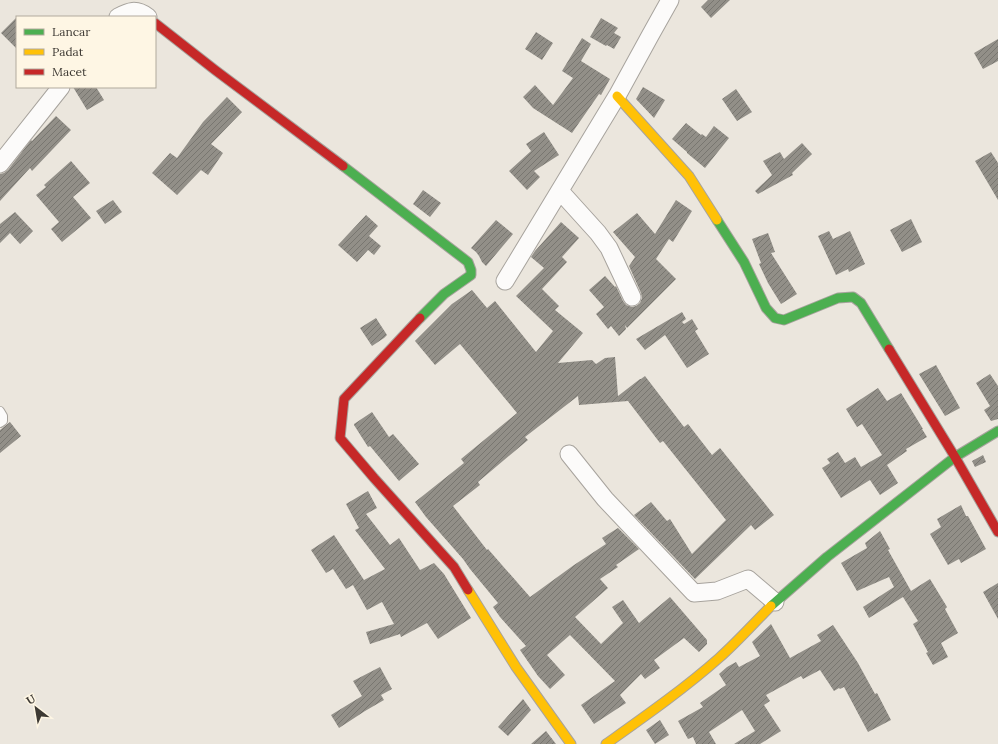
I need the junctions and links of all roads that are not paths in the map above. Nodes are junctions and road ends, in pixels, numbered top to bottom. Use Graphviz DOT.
graph roads {
  1 [pos="670,0"];
  2 [pos="120,16"];
  3 [pos="147,16"];
  4 [pos="156,24"];
  5 [pos="60,88"];
  6 [pos="617,96"];
  7 [pos="0,164"];
  8 [pos="560,191"];
  9 [pos="505,281"];
  10 [pos="632,297"];
  11 [pos="0,412"];
  12 [pos="0,422"];
  13 [pos="998,431"];
  14 [pos="569,454"];
  15 [pos="955,457"];
  16 [pos="998,532"];
  17 [pos="775,602"];
  18 [pos="571,744"];
  19 [pos="606,744"];
  1 -- 6 [label="street"];
  2 -- 3 [label="street"];
  4 -- 18 [label="street"];
  5 -- 7 [label="street"];
  6 -- 8 [label="street"];
  6 -- 15 [label="street"];
  8 -- 9 [label="street"];
  8 -- 10 [label="street"];
  11 -- 12 [label="lane"];
  13 -- 15 [label="street"];
  14 -- 17 [label="street"];
  15 -- 16 [label="street"];
  15 -- 17 [label="street"];
  17 -- 19 [label="street"];
}
